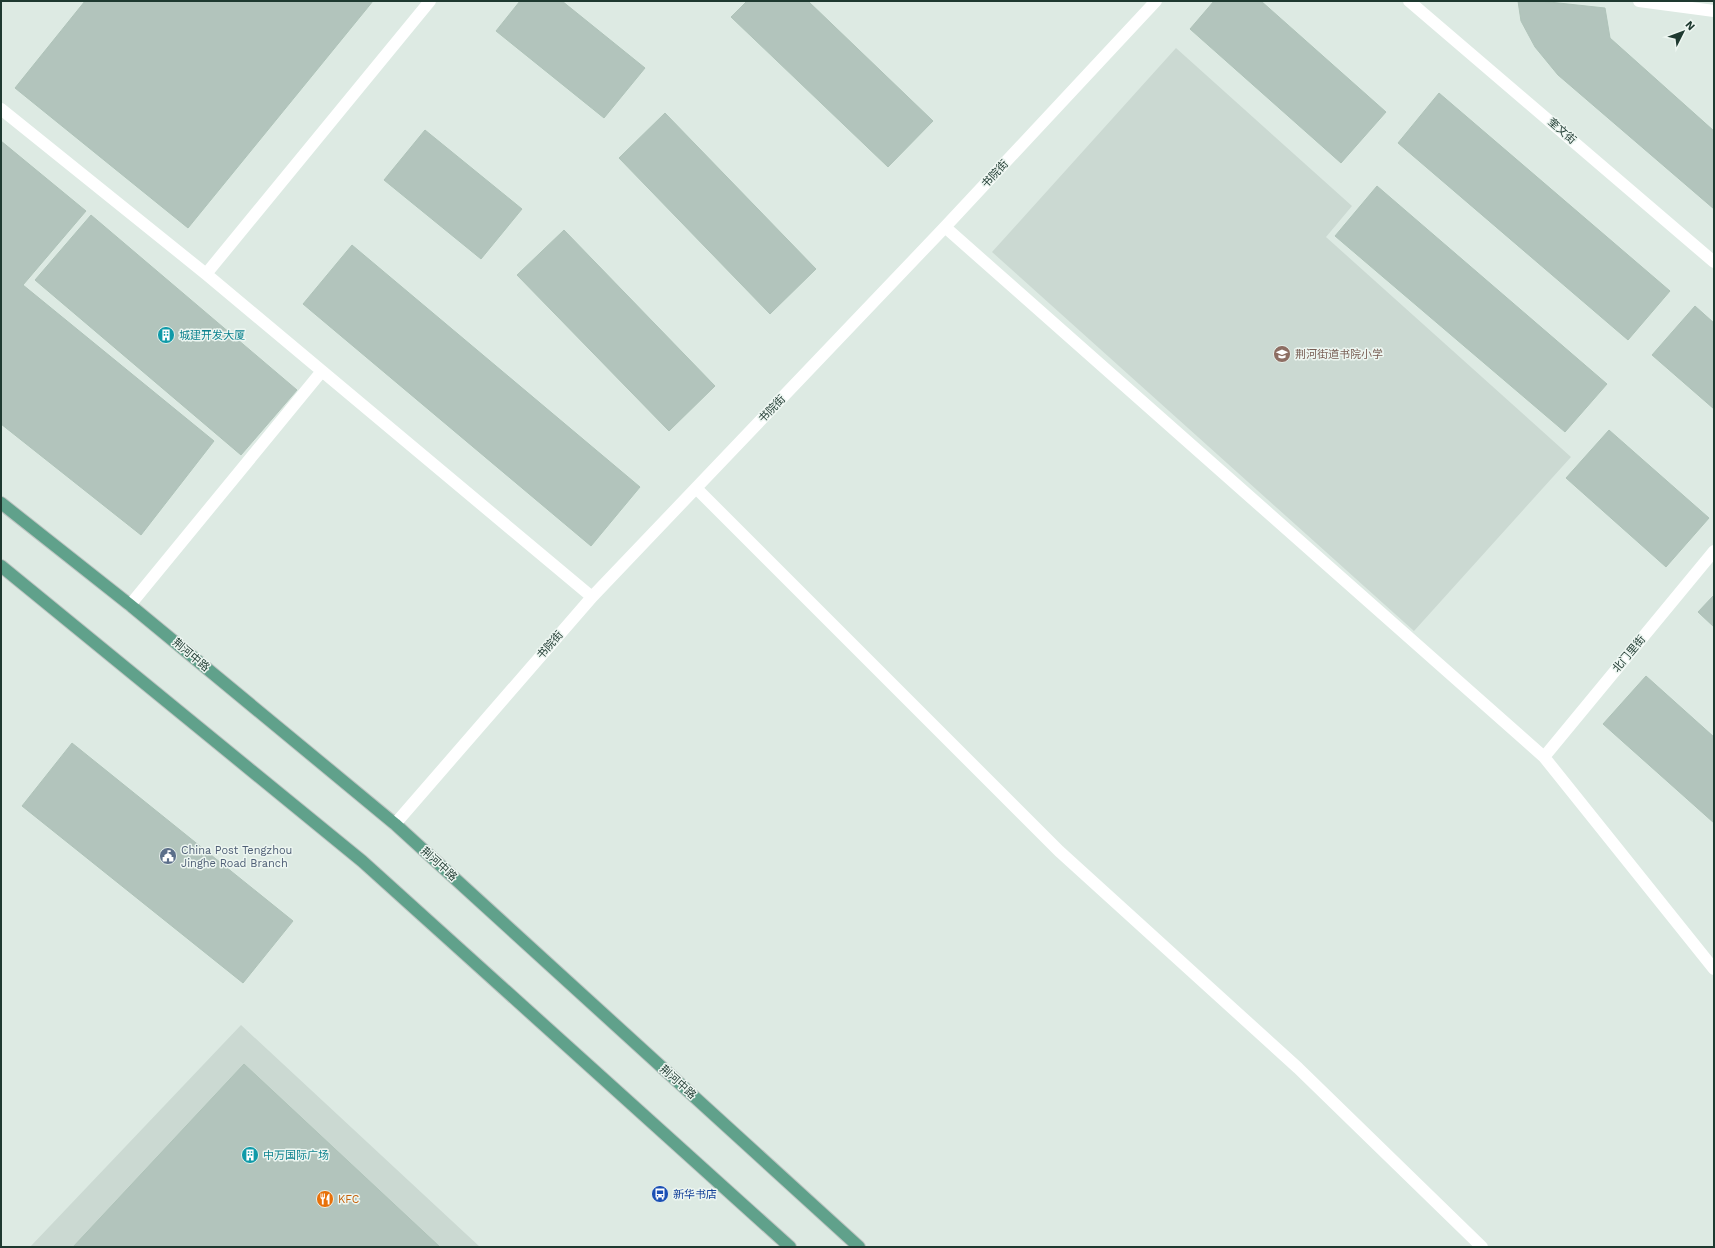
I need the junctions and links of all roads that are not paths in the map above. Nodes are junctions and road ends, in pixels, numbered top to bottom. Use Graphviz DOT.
graph roads {
  1 [pos="430,1"];
  2 [pos="1156,1"];
  3 [pos="1409,1"];
  4 [pos="1639,1"];
  5 [pos="1714,10"];
  6 [pos="1,110"];
  7 [pos="945,227"];
  8 [pos="1714,262"];
  9 [pos="206,274"];
  10 [pos="322,371"];
  11 [pos="696,488"];
  12 [pos="1,503"];
  13 [pos="1714,551"];
  14 [pos="1,566"];
  15 [pos="592,597"];
  16 [pos="130,605"];
  17 [pos="1544,757"];
  18 [pos="395,824"];
  19 [pos="1714,969"];
  20 [pos="790,1247"];
  21 [pos="859,1247"];
  22 [pos="1482,1247"];
  1 -- 9 [label="street"];
  2 -- 7 [label="street, 书院街"];
  3 -- 8 [label="street, 奎文街"];
  4 -- 5 [label="street"];
  6 -- 9 [label="street"];
  7 -- 11 [label="street, 书院街"];
  7 -- 17 [label="street"];
  9 -- 10 [label="street"];
  10 -- 15 [label="street"];
  10 -- 16 [label="street"];
  11 -- 15 [label="street, 书院街"];
  11 -- 22 [label="street"];
  12 -- 16 [label="main road, 荆河中路"];
  13 -- 17 [label="street, 北门里街"];
  14 -- 20 [label="main road"];
  15 -- 18 [label="street, 书院街"];
  16 -- 18 [label="main road, 荆河中路"];
  17 -- 19 [label="street"];
  18 -- 21 [label="main road, 荆河中路"];
}
